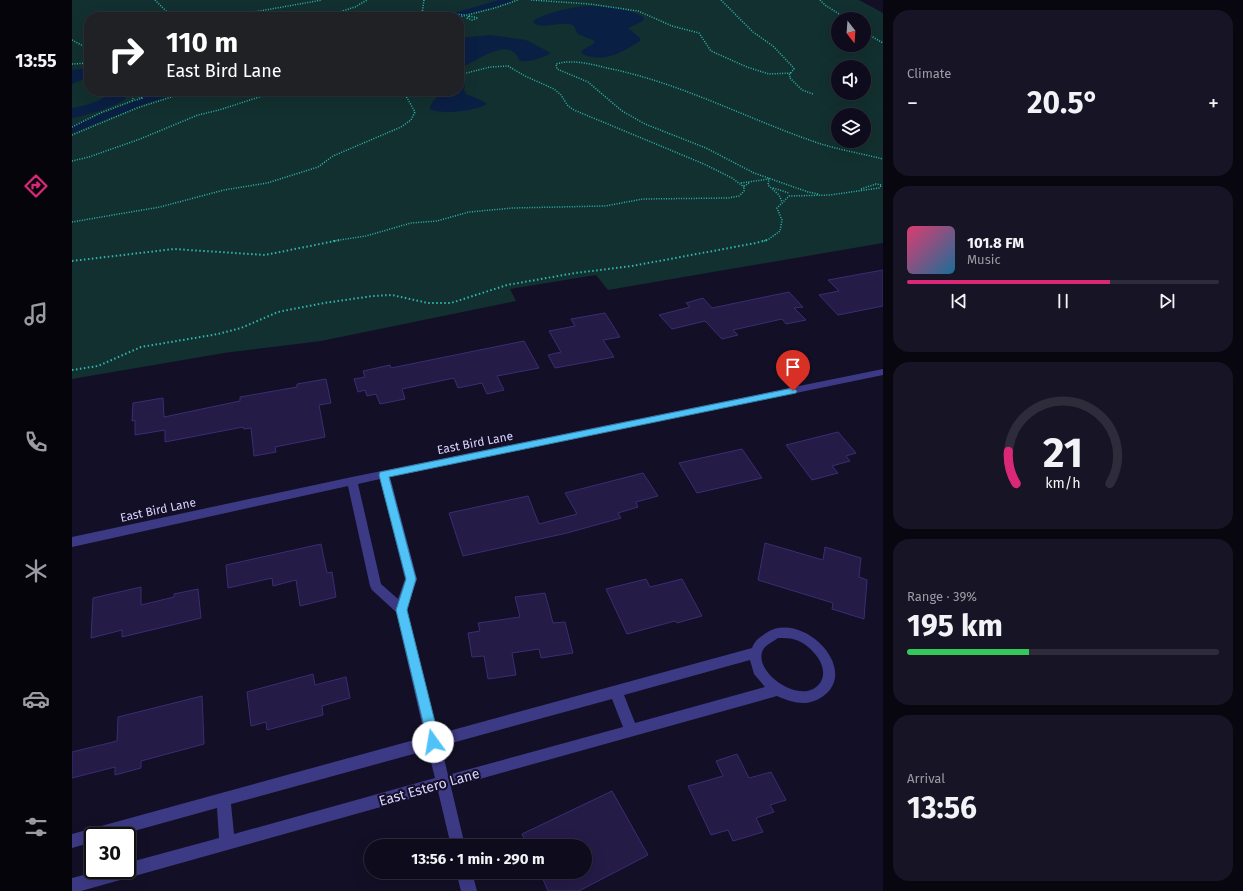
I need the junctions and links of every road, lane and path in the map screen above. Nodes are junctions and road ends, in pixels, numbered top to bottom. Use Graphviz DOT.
graph roads {
  1 [pos="155,0"];
  2 [pos="322,0"];
  3 [pos="367,0"];
  4 [pos="424,0"];
  5 [pos="518,0"];
  6 [pos="530,0"];
  7 [pos="721,0"];
  8 [pos="820,0"];
  9 [pos="168,12"];
  10 [pos="254,12"];
  11 [pos="340,12"];
  12 [pos="422,12"];
  13 [pos="835,12"];
  14 [pos="464,14"];
  15 [pos="468,15"];
  16 [pos="464,16"];
  17 [pos="871,36"];
  18 [pos="72,40"];
  19 [pos="883,43"];
  20 [pos="84,47"];
  21 [pos="84,63"];
  22 [pos="72,64"];
  23 [pos="791,73"];
  24 [pos="464,74"];
  25 [pos="780,74"];
  26 [pos="791,78"];
  27 [pos="813,94"];
  28 [pos="134,96"];
  29 [pos="136,96"];
  30 [pos="174,96"];
  31 [pos="262,96"];
  32 [pos="406,96"];
  33 [pos="132,101"];
  34 [pos="72,127"];
  35 [pos="72,135"];
  36 [pos="883,159"];
  37 [pos="72,161"];
  38 [pos="769,179"];
  39 [pos="740,183"];
  40 [pos="749,183"];
  41 [pos="769,186"];
  42 [pos="744,187"];
  43 [pos="794,187"];
  44 [pos="781,190"];
  45 [pos="791,190"];
  46 [pos="804,190"];
  47 [pos="859,190"];
  48 [pos="776,192"];
  49 [pos="788,193"];
  50 [pos="795,195"];
  51 [pos="803,195"];
  52 [pos="824,195"];
  53 [pos="780,196"];
  54 [pos="788,197"];
  55 [pos="782,202"];
  56 [pos="72,222"];
  57 [pos="72,261"];
  58 [pos="72,370"];
  59 [pos="883,372"];
  60 [pos="384,475"];
  61 [pos="352,481"];
  62 [pos="72,542"];
  63 [pos="401,610"];
  64 [pos="756,653"];
  65 [pos="777,690"];
  66 [pos="616,692"];
  67 [pos="631,731"];
  68 [pos="433,742"];
  69 [pos="443,783"];
  70 [pos="224,800"];
  71 [pos="456,839"];
  72 [pos="72,841"];
  73 [pos="227,843"];
  74 [pos="466,879"];
  75 [pos="72,886"];
  76 [pos="469,891"];
  1 -- 9 [label="path"];
  2 -- 10 [label="path"];
  3 -- 11 [label="path"];
  4 -- 12 [label="path"];
  5 -- 15 [label="path"];
  6 -- 25 [label="path"];
  7 -- 23 [label="path"];
  8 -- 13 [label="path"];
  14 -- 15 [label="path"];
  15 -- 16 [label="path"];
  17 -- 19 [label="path"];
  18 -- 20 [label="path"];
  21 -- 22 [label="path"];
  23 -- 25 [label="path"];
  23 -- 26 [label="path"];
  24 -- 39 [label="path"];
  25 -- 26 [label="path"];
  26 -- 27 [label="path"];
  28 -- 33 [label="path"];
  29 -- 33 [label="path"];
  30 -- 35 [label="path"];
  31 -- 37 [label="path"];
  32 -- 56 [label="path"];
  33 -- 34 [label="path"];
  36 -- 38 [label="path"];
  38 -- 40 [label="path"];
  38 -- 41 [label="path"];
  38 -- 43 [label="path"];
  39 -- 40 [label="path"];
  39 -- 42 [label="path"];
  40 -- 42 [label="path"];
  41 -- 44 [label="path"];
  41 -- 48 [label="path"];
  42 -- 57 [label="path"];
  43 -- 45 [label="path"];
  43 -- 46 [label="path"];
  44 -- 45 [label="path"];
  44 -- 48 [label="path"];
  44 -- 49 [label="path"];
  45 -- 49 [label="path"];
  46 -- 51 [label="path"];
  46 -- 52 [label="path"];
  47 -- 47 [label="path"];
  47 -- 52 [label="path"];
  48 -- 53 [label="path"];
  49 -- 50 [label="path"];
  49 -- 54 [label="path"];
  50 -- 51 [label="path"];
  50 -- 54 [label="path"];
  51 -- 52 [label="path"];
  53 -- 54 [label="path"];
  53 -- 55 [label="path"];
  54 -- 55 [label="path"];
  55 -- 58 [label="path"];
  59 -- 60 [label="street, East Bird Lane"];
  60 -- 61 [label="street, East Bird Lane"];
  60 -- 63 [label="street"];
  61 -- 62 [label="street, East Bird Lane"];
  61 -- 63 [label="street"];
  63 -- 68 [label="street"];
  64 -- 65 [label="street"];
  64 -- 65 [label="street"];
  64 -- 66 [label="street"];
  65 -- 67 [label="street, East Estero Lane"];
  66 -- 67 [label="street"];
  66 -- 68 [label="street"];
  67 -- 69 [label="street, East Estero Lane"];
  68 -- 69 [label="street"];
  68 -- 70 [label="street"];
  69 -- 71 [label="street"];
  69 -- 73 [label="street, East Estero Lane"];
  70 -- 72 [label="street"];
  70 -- 73 [label="street"];
  73 -- 75 [label="street, East Estero Lane"];
  74 -- 76 [label="street"];
}
